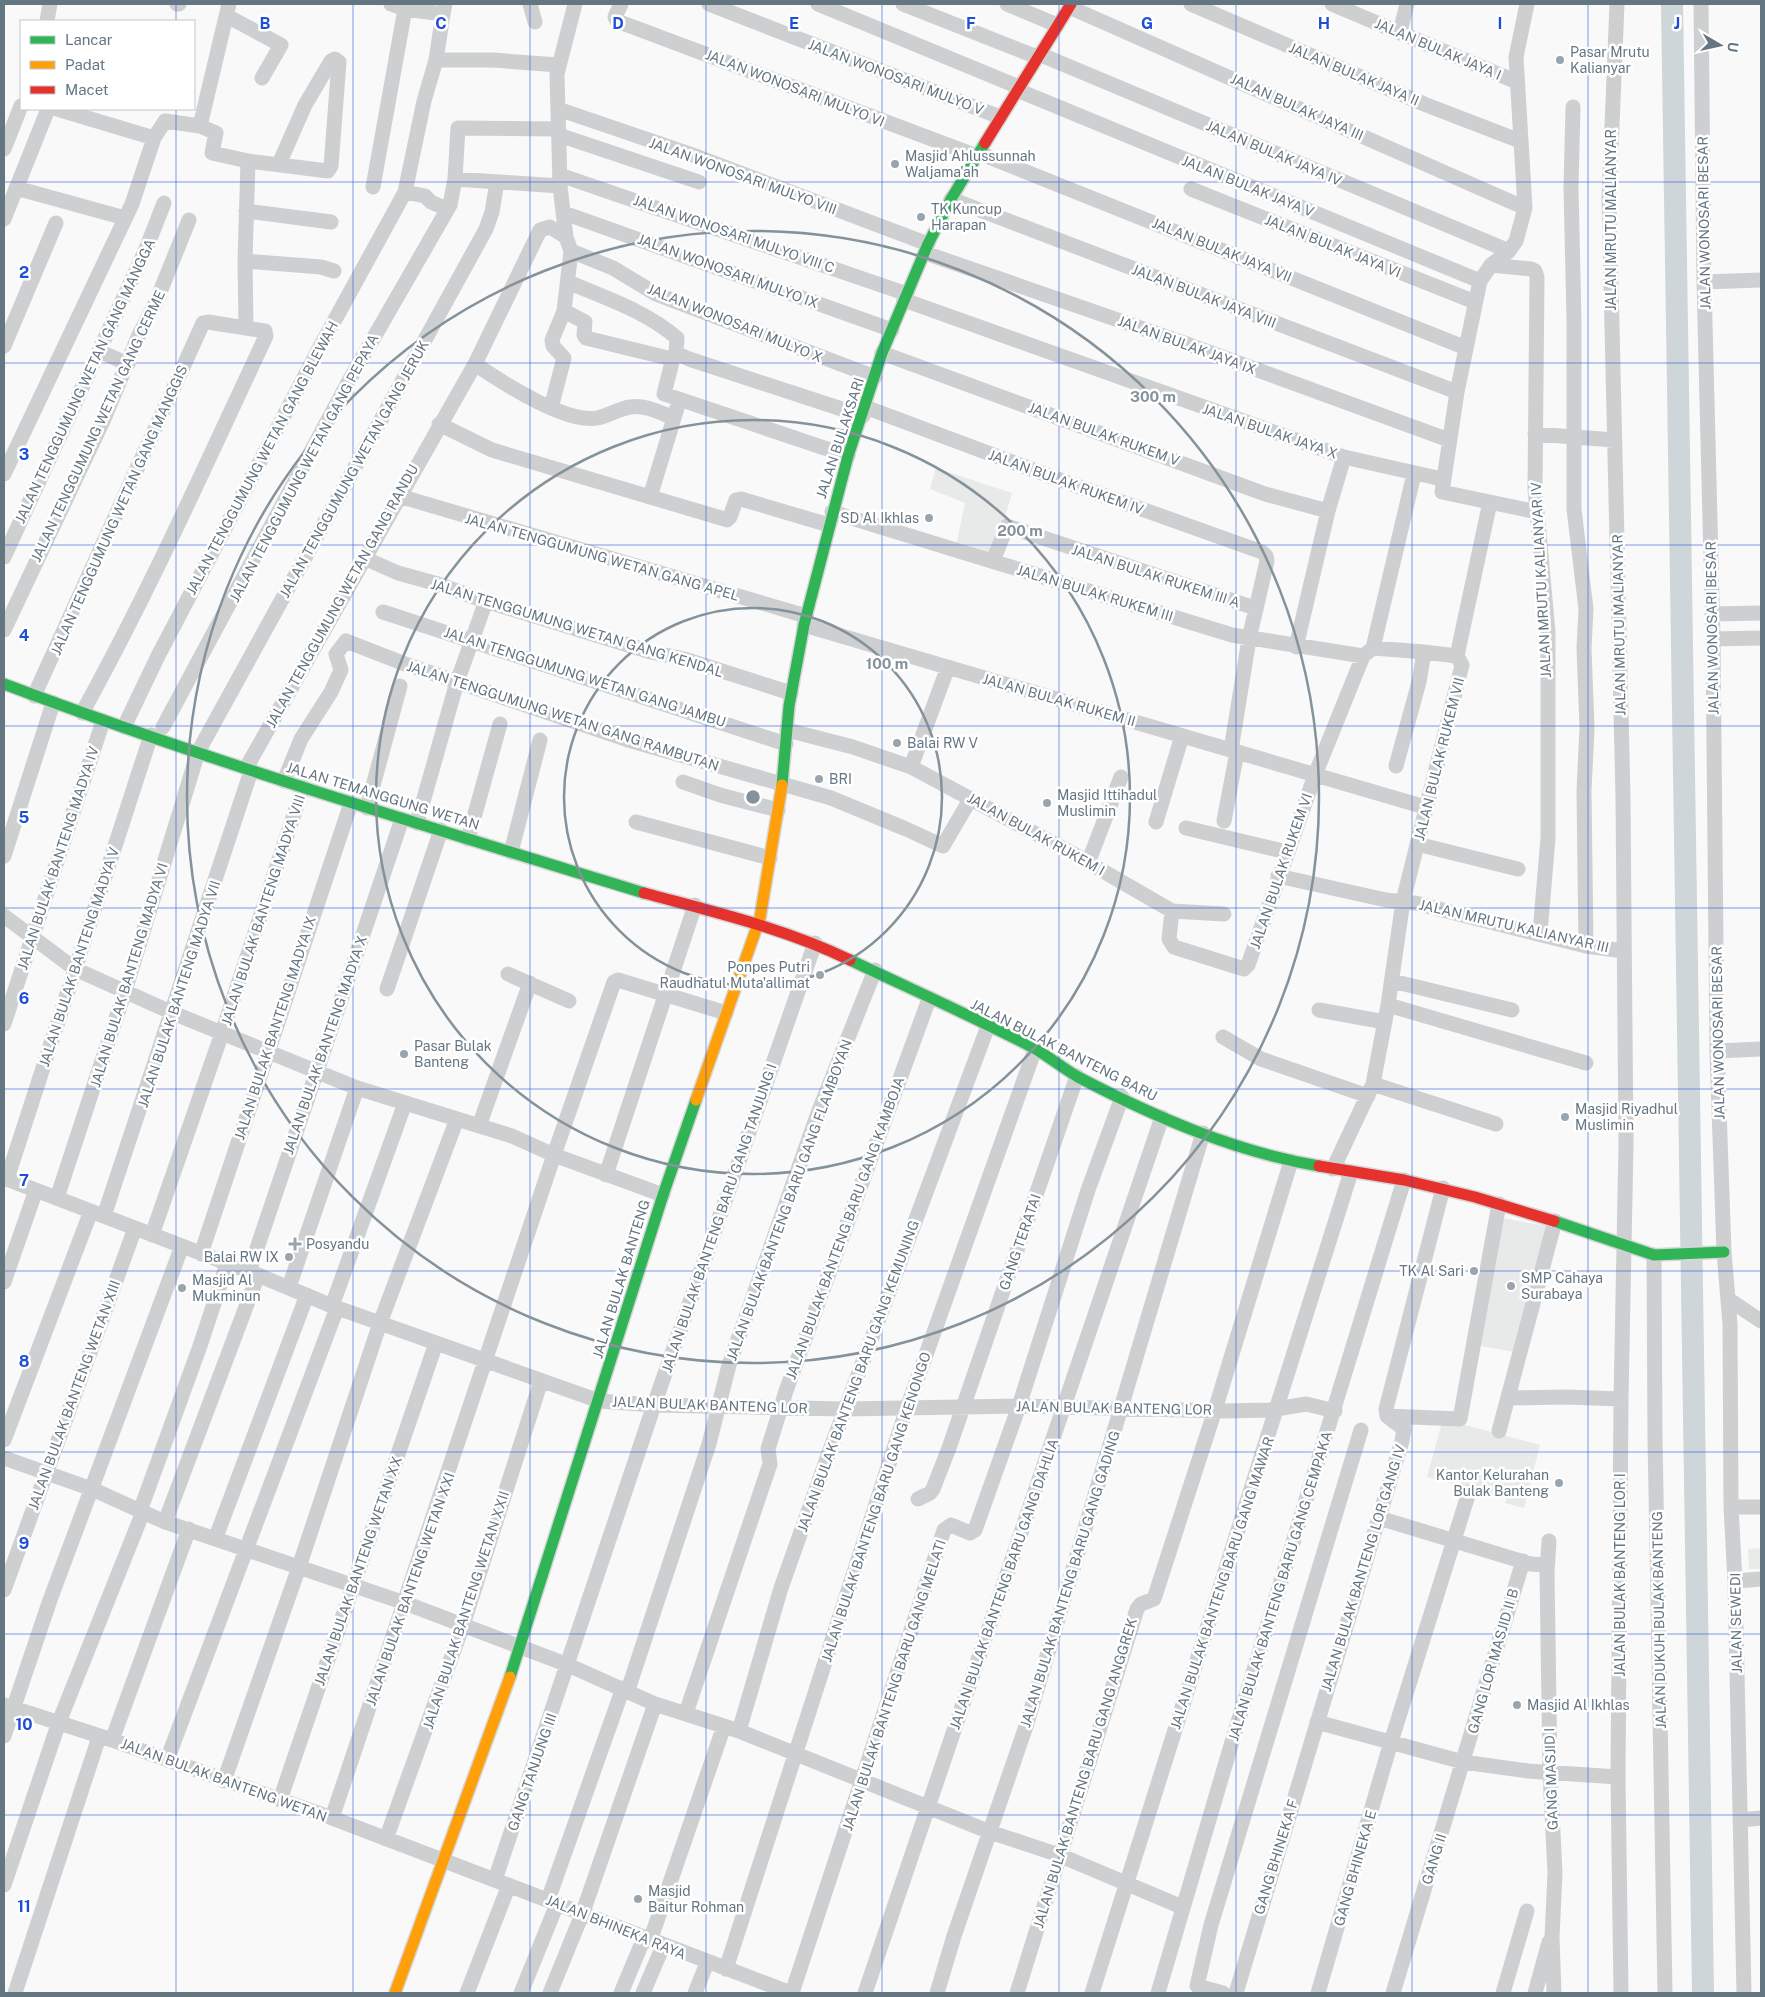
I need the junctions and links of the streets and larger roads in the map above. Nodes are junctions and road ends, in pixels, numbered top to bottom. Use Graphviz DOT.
graph roads {
  1 [pos="50,4"];
  2 [pos="530,4"];
  3 [pos="575,4"];
  4 [pos="709,4"];
  5 [pos="818,4"];
  6 [pos="903,4"];
  7 [pos="1007,4"];
  8 [pos="1190,4"];
  9 [pos="1332,4"];
  10 [pos="1407,4"];
  11 [pos="1527,4"];
  12 [pos="1617,4"];
  13 [pos="1701,4"];
  14 [pos="1070,5"];
  15 [pos="398,6"];
  16 [pos="444,9"];
  17 [pos="228,10"];
  18 [pos="618,10"];
  19 [pos="47,20"];
  20 [pos="535,22"];
  21 [pos="1057,25"];
  22 [pos="1400,32"];
  23 [pos="1038,56"];
  24 [pos="436,60"];
  25 [pos="558,64"];
  26 [pos="262,78"];
  27 [pos="1517,82"];
  28 [pos="1018,89"];
  29 [pos="1573,107"];
  30 [pos="20,109"];
  31 [pos="558,109"];
  32 [pos="48,110"];
  33 [pos="60,110"];
  34 [pos="1000,118"];
  35 [pos="200,126"];
  36 [pos="559,132"];
  37 [pos="154,138"];
  38 [pos="1520,141"];
  39 [pos="4,149"];
  40 [pos="978,154"];
  41 [pos="248,161"];
  42 [pos="279,164"];
  43 [pos="455,179"];
  44 [pos="560,180"];
  45 [pos="497,182"];
  46 [pos="699,182"];
  47 [pos="373,187"];
  48 [pos="16,188"];
  49 [pos="1191,189"];
  50 [pos="405,192"];
  51 [pos="951,199"];
  52 [pos="164,203"];
  53 [pos="1525,208"];
  54 [pos="447,209"];
  55 [pos="246,211"];
  56 [pos="564,213"];
  57 [pos="125,218"];
  58 [pos="4,219"];
  59 [pos="189,220"];
  60 [pos="330,222"];
  61 [pos="56,223"];
  62 [pos="566,237"];
  63 [pos="926,248"];
  64 [pos="571,251"];
  65 [pos="1509,251"];
  66 [pos="245,261"];
  67 [pos="1491,266"];
  68 [pos="334,271"];
  69 [pos="1761,280"];
  70 [pos="1480,281"];
  71 [pos="568,282"];
  72 [pos="1704,282"];
  73 [pos="906,297"];
  74 [pos="1476,302"];
  75 [pos="564,312"];
  76 [pos="246,327"];
  77 [pos="892,330"];
  78 [pos="4,346"];
  79 [pos="1466,348"];
  80 [pos="99,351"];
  81 [pos="882,353"];
  82 [pos="674,358"];
  83 [pos="128,364"];
  84 [pos="474,364"];
  85 [pos="875,376"];
  86 [pos="1457,392"];
  87 [pos="679,399"];
  88 [pos="551,408"];
  89 [pos="864,412"];
  90 [pos="674,418"];
  91 [pos="438,424"];
  92 [pos="1535,434"];
  93 [pos="1574,437"];
  94 [pos="1448,440"];
  95 [pos="1614,440"];
  96 [pos="848,456"];
  97 [pos="1344,456"];
  98 [pos="4,474"];
  99 [pos="1414,474"];
  100 [pos="1442,480"];
  101 [pos="399,496"];
  102 [pos="650,497"];
  103 [pos="1490,502"];
  104 [pos="1328,510"];
  105 [pos="1537,512"];
  106 [pos="830,518"];
  107 [pos="4,557"];
  108 [pos="364,558"];
  109 [pos="993,561"];
  110 [pos="486,601"];
  111 [pos="1255,608"];
  112 [pos="383,612"];
  113 [pos="1761,613"];
  114 [pos="1712,614"];
  115 [pos="805,621"];
  116 [pos="4,630"];
  117 [pos="1713,638"];
  118 [pos="1761,638"];
  119 [pos="1249,639"];
  120 [pos="470,640"];
  121 [pos="1296,646"];
  122 [pos="1368,652"];
  123 [pos="1424,652"];
  124 [pos="1456,656"];
  125 [pos="948,667"];
  126 [pos="457,682"];
  127 [pos="4,684"];
  128 [pos="400,686"];
  129 [pos="36,692"];
  130 [pos="791,694"];
  131 [pos="52,703"];
  132 [pos="85,708"];
  133 [pos="103,720"];
  134 [pos="128,720"];
  135 [pos="500,724"];
  136 [pos="159,733"];
  137 [pos="1182,736"];
  138 [pos="786,737"];
  139 [pos="540,740"];
  140 [pos="200,748"];
  141 [pos="1234,751"];
  142 [pos="249,766"];
  143 [pos="1396,766"];
  144 [pos="911,767"];
  145 [pos="1314,775"];
  146 [pos="286,776"];
  147 [pos="1121,777"];
  148 [pos="683,782"];
  149 [pos="782,786"];
  150 [pos="303,787"];
  151 [pos="971,798"];
  152 [pos="351,803"];
  153 [pos="1425,807"];
  154 [pos="367,808"];
  155 [pos="778,810"];
  156 [pos="410,821"];
  157 [pos="1224,821"];
  158 [pos="636,822"];
  159 [pos="1156,822"];
  160 [pos="1186,828"];
  161 [pos="440,830"];
  162 [pos="468,839"];
  163 [pos="1417,844"];
  164 [pos="511,852"];
  165 [pos="1287,852"];
  166 [pos="4,856"];
  167 [pos="770,858"];
  168 [pos="1088,863"];
  169 [pos="1518,869"];
  170 [pos="1278,876"];
  171 [pos="1403,901"];
  172 [pos="695,905"];
  173 [pos="1172,911"];
  174 [pos="1224,914"];
  175 [pos="4,916"];
  176 [pos="760,917"];
  177 [pos="1540,933"];
  178 [pos="33,938"];
  179 [pos="815,943"];
  180 [pos="1586,946"];
  181 [pos="1624,951"];
  182 [pos="74,968"];
  183 [pos="875,970"];
  184 [pos="508,974"];
  185 [pos="1392,980"];
  186 [pos="530,983"];
  187 [pos="387,989"];
  188 [pos="125,991"];
  189 [pos="664,993"];
  190 [pos="929,999"];
  191 [pos="569,1001"];
  192 [pos="1388,1005"];
  193 [pos="1319,1010"];
  194 [pos="1512,1010"];
  195 [pos="173,1013"];
  196 [pos="726,1013"];
  197 [pos="1385,1022"];
  198 [pos="4,1024"];
  199 [pos="988,1026"];
  200 [pos="222,1033"];
  201 [pos="1223,1037"];
  202 [pos="1035,1049"];
  203 [pos="1761,1049"];
  204 [pos="1717,1051"];
  205 [pos="267,1052"];
  206 [pos="1586,1063"];
  207 [pos="316,1071"];
  208 [pos="1077,1076"];
  209 [pos="357,1088"];
  210 [pos="1370,1090"];
  211 [pos="1122,1097"];
  212 [pos="406,1104"];
  213 [pos="1162,1116"];
  214 [pos="457,1119"];
  215 [pos="1496,1124"];
  216 [pos="479,1126"];
  217 [pos="1203,1133"];
  218 [pos="554,1155"];
  219 [pos="1291,1161"];
  220 [pos="1334,1167"];
  221 [pos="1351,1172"];
  222 [pos="606,1175"];
  223 [pos="5,1178"];
  224 [pos="1404,1180"];
  225 [pos="1443,1188"];
  226 [pos="36,1190"];
  227 [pos="663,1195"];
  228 [pos="57,1198"];
  229 [pos="1499,1204"];
  230 [pos="97,1214"];
  231 [pos="1555,1220"];
  232 [pos="135,1228"];
  233 [pos="152,1235"];
  234 [pos="182,1246"];
  235 [pos="1625,1246"];
  236 [pos="1724,1252"];
  237 [pos="201,1254"];
  238 [pos="1658,1255"];
  239 [pos="227,1264"];
  240 [pos="253,1273"];
  241 [pos="4,1282"];
  242 [pos="289,1287"];
  243 [pos="307,1295"];
  244 [pos="1728,1299"];
  245 [pos="334,1308"];
  246 [pos="1761,1322"];
  247 [pos="380,1323"];
  248 [pos="436,1343"];
  249 [pos="486,1360"];
  250 [pos="541,1381"];
  251 [pos="1508,1398"];
  252 [pos="1621,1399"];
  253 [pos="599,1401"];
  254 [pos="654,1405"];
  255 [pos="719,1405"];
  256 [pos="1019,1406"];
  257 [pos="782,1407"];
  258 [pos="907,1408"];
  259 [pos="964,1408"];
  260 [pos="1277,1408"];
  261 [pos="846,1409"];
  262 [pos="1064,1409"];
  263 [pos="1120,1410"];
  264 [pos="1215,1410"];
  265 [pos="1335,1410"];
  266 [pos="1387,1416"];
  267 [pos="1361,1430"];
  268 [pos="1499,1431"];
  269 [pos="4,1440"];
  270 [pos="4,1458"];
  271 [pos="46,1473"];
  272 [pos="92,1489"];
  273 [pos="1469,1492"];
  274 [pos="918,1499"];
  275 [pos="1761,1506"];
  276 [pos="1731,1507"];
  277 [pos="141,1511"];
  278 [pos="1379,1518"];
  279 [pos="165,1522"];
  280 [pos="189,1529"];
  281 [pos="216,1537"];
  282 [pos="1454,1541"];
  283 [pos="1549,1541"];
  284 [pos="247,1548"];
  285 [pos="1523,1561"];
  286 [pos="1547,1565"];
  287 [pos="299,1567"];
  288 [pos="1761,1579"];
  289 [pos="1735,1581"];
  290 [pos="353,1586"];
  291 [pos="4,1590"];
  292 [pos="405,1603"];
  293 [pos="463,1625"];
  294 [pos="518,1651"];
  295 [pos="568,1665"];
  296 [pos="626,1689"];
  297 [pos="655,1704"];
  298 [pos="8,1706"];
  299 [pos="686,1713"];
  300 [pos="59,1722"];
  301 [pos="1317,1722"];
  302 [pos="724,1726"];
  303 [pos="739,1731"];
  304 [pos="4,1736"];
  305 [pos="106,1738"];
  306 [pos="1391,1742"];
  307 [pos="795,1754"];
  308 [pos="167,1760"];
  309 [pos="1464,1762"];
  310 [pos="1550,1773"];
  311 [pos="1618,1777"];
  312 [pos="863,1779"];
  313 [pos="224,1780"];
  314 [pos="280,1800"];
  315 [pos="928,1807"];
  316 [pos="332,1818"];
  317 [pos="1761,1818"];
  318 [pos="1740,1820"];
  319 [pos="990,1832"];
  320 [pos="386,1839"];
  321 [pos="1059,1855"];
  322 [pos="442,1860"];
  323 [pos="1126,1882"];
  324 [pos="502,1883"];
  325 [pos="4,1885"];
  326 [pos="552,1902"];
  327 [pos="1182,1907"];
  328 [pos="1527,1911"];
  329 [pos="583,1912"];
  330 [pos="1552,1937"];
  331 [pos="652,1942"];
  332 [pos="707,1963"];
  333 [pos="726,1969"];
  334 [pos="755,1987"];
  335 [pos="15,1993"];
  336 [pos="396,1993"];
  337 [pos="467,1993"];
  338 [pos="521,1993"];
  339 [pos="550,1993"];
  340 [pos="621,1993"];
  341 [pos="643,1993"];
  342 [pos="694,1993"];
  343 [pos="791,1993"];
  344 [pos="865,1993"];
  345 [pos="937,1993"];
  346 [pos="1017,1993"];
  347 [pos="1092,1993"];
  348 [pos="1158,1993"];
  349 [pos="1223,1993"];
  350 [pos="1236,1993"];
  351 [pos="1318,1993"];
  352 [pos="1393,1993"];
  353 [pos="1503,1993"];
  354 [pos="1535,1993"];
  355 [pos="1554,1993"];
  356 [pos="1621,1993"];
  357 [pos="1665,1993"];
  358 [pos="1744,1993"];
  1 -- 19 [label="street"];
  2 -- 20 [label="street"];
  3 -- 25 [label="street"];
  4 -- 34 [label="street, JALAN WONOSARI MULYO V"];
  5 -- 28 [label="street, JALAN BULAK JAYA V"];
  6 -- 23 [label="street, JALAN BULAK JAYA IV"];
  7 -- 21 [label="street"];
  8 -- 38 [label="street, JALAN BULAK JAYA II"];
  9 -- 22 [label="street, JALAN BULAK JAYA I"];
  10 -- 22 [label="street"];
  11 -- 27 [label="street"];
  12 -- 95 [label="street, JALAN MRUTU MALIANYAR"];
  13 -- 72 [label="street, JALAN WONOSARI BESAR"];
  14 -- 21 [label="street, JALAN BULAKSARI"];
  14 -- 53 [label="street, JALAN BULAK JAYA III"];
  15 -- 16 [label="street"];
  15 -- 47 [label="street"];
  16 -- 24 [label="street, JALAN TENGGUMUNG WETAN GANG BLEWAH"];
  17 -- 26 [label="street"];
  17 -- 35 [label="street"];
  18 -- 40 [label="street, JALAN WONOSARI MULYO VI"];
  21 -- 23 [label="street, JALAN BULAKSARI"];
  22 -- 27 [label="street, JALAN BULAK JAYA I"];
  23 -- 28 [label="street, JALAN BULAKSARI"];
  23 -- 65 [label="street, JALAN BULAK JAYA IV"];
  24 -- 25 [label="street"];
  24 -- 50 [label="street, JALAN TENGGUMUNG WETAN GANG BLEWAH"];
  25 -- 31 [label="street"];
  27 -- 38 [label="street"];
  28 -- 34 [label="street, JALAN BULAKSARI"];
  28 -- 70 [label="street, JALAN BULAK JAYA V"];
  29 -- 93 [label="street"];
  30 -- 39 [label="street"];
  31 -- 36 [label="street"];
  31 -- 63 [label="street, JALAN WONOSARI MULYO VIII"];
  32 -- 48 [label="street"];
  33 -- 37 [label="street"];
  34 -- 40 [label="street, JALAN BULAKSARI"];
  35 -- 37 [label="street"];
  35 -- 41 [label="street"];
  36 -- 43 [label="street, JALAN TENGGUMUNG WETAN GANG PEPAYA"];
  36 -- 44 [label="street"];
  36 -- 46 [label="street"];
  37 -- 57 [label="street"];
  38 -- 53 [label="street"];
  40 -- 51 [label="street, JALAN BULAKSARI"];
  40 -- 79 [label="street, JALAN BULAK JAYA VII"];
  41 -- 42 [label="street"];
  41 -- 55 [label="street"];
  42 -- 42 [label="street"];
  43 -- 45 [label="street, JALAN WONOSARI MULYO VIII C"];
  43 -- 54 [label="street, JALAN TENGGUMUNG WETAN GANG PEPAYA"];
  44 -- 45 [label="street, JALAN WONOSARI MULYO VIII C"];
  44 -- 56 [label="street"];
  44 -- 73 [label="street, JALAN WONOSARI MULYO VIII C"];
  45 -- 140 [label="street, JALAN TENGGUMUNG WETAN GANG JERUK"];
  48 -- 57 [label="street"];
  48 -- 58 [label="street"];
  49 -- 74 [label="street, JALAN BULAK JAYA VI"];
  50 -- 54 [label="street"];
  50 -- 134 [label="street, JALAN TENGGUMUNG WETAN GANG BLEWAH"];
  51 -- 63 [label="street, JALAN BULAKSARI"];
  51 -- 86 [label="street, JALAN BULAK JAYA VIII"];
  52 -- 80 [label="street, JALAN TENGGUMUNG WETAN GANG MANGGA"];
  53 -- 65 [label="street"];
  54 -- 136 [label="street, JALAN TENGGUMUNG WETAN GANG PEPAYA"];
  55 -- 60 [label="street"];
  55 -- 66 [label="street"];
  56 -- 62 [label="street"];
  56 -- 77 [label="street, JALAN WONOSARI MULYO IX"];
  57 -- 98 [label="street"];
  59 -- 83 [label="street, JALAN TENGGUMUNG WETAN GANG CERME"];
  61 -- 78 [label="street"];
  62 -- 64 [label="street"];
  62 -- 84 [label="street, JALAN TENGGUMUNG WETAN GANG RANDU"];
  63 -- 73 [label="street, JALAN BULAKSARI"];
  63 -- 94 [label="street, JALAN BULAK JAYA IX"];
  64 -- 71 [label="street"];
  64 -- 85 [label="street, JALAN WONOSARI MULYO X"];
  65 -- 67 [label="street"];
  66 -- 68 [label="street"];
  66 -- 76 [label="street"];
  67 -- 70 [label="street"];
  67 -- 92 [label="street, JALAN MRUTU KALIANYAR IV"];
  69 -- 72 [label="street"];
  70 -- 74 [label="street"];
  71 -- 75 [label="street"];
  71 -- 82 [label="street"];
  72 -- 114 [label="street, JALAN WONOSARI BESAR"];
  73 -- 77 [label="street, JALAN BULAKSARI"];
  73 -- 97 [label="street, JALAN BULAK JAYA X"];
  74 -- 79 [label="street"];
  75 -- 82 [label="street, JALAN BULAK RUKEM IV"];
  75 -- 88 [label="street"];
  76 -- 129 [label="street, JALAN TENGGUMUNG WETAN GANG MANGGIS"];
  76 -- 132 [label="street"];
  77 -- 81 [label="street, JALAN BULAKSARI"];
  79 -- 86 [label="street"];
  80 -- 83 [label="street"];
  80 -- 107 [label="street, JALAN TENGGUMUNG WETAN GANG MANGGA"];
  81 -- 85 [label="street, JALAN BULAKSARI"];
  81 -- 104 [label="street, JALAN BULAK RUKEM V"];
  82 -- 87 [label="street"];
  82 -- 89 [label="street, JALAN BULAK RUKEM IV"];
  83 -- 116 [label="street, JALAN TENGGUMUNG WETAN GANG CERME"];
  84 -- 88 [label="street"];
  84 -- 91 [label="street, JALAN TENGGUMUNG WETAN GANG RANDU"];
  85 -- 89 [label="street, JALAN BULAKSARI"];
  86 -- 94 [label="street"];
  87 -- 90 [label="street"];
  87 -- 96 [label="street"];
  88 -- 90 [label="street"];
  89 -- 96 [label="street, JALAN BULAKSARI"];
  89 -- 111 [label="street, JALAN BULAK RUKEM IV"];
  90 -- 102 [label="street"];
  91 -- 101 [label="street, JALAN TENGGUMUNG WETAN GANG RANDU"];
  91 -- 102 [label="street"];
  92 -- 93 [label="street"];
  92 -- 105 [label="street, JALAN MRUTU KALIANYAR IV"];
  93 -- 95 [label="street"];
  93 -- 180 [label="street"];
  94 -- 100 [label="street"];
  95 -- 181 [label="street, JALAN MRUTU MALIANYAR"];
  96 -- 106 [label="street, JALAN BULAKSARI"];
  97 -- 99 [label="street, JALAN BULAK JAYA X"];
  97 -- 104 [label="street"];
  99 -- 100 [label="street, JALAN BULAK JAYA X"];
  99 -- 122 [label="street"];
  100 -- 103 [label="street"];
  101 -- 108 [label="street, JALAN TENGGUMUNG WETAN GANG RANDU"];
  101 -- 115 [label="street, JALAN TENGGUMUNG WETAN GANG APEL"];
  102 -- 106 [label="street, JALAN BULAK RUKEM III"];
  103 -- 105 [label="street"];
  103 -- 124 [label="street, JALAN BULAK RUKEM VII"];
  104 -- 121 [label="street"];
  105 -- 177 [label="street, JALAN MRUTU KALIANYAR IV"];
  106 -- 109 [label="street, JALAN BULAK RUKEM III"];
  106 -- 115 [label="street, JALAN BULAKSARI"];
  108 -- 110 [label="street, JALAN TENGGUMUNG WETAN GANG KENDAL"];
  108 -- 142 [label="street, JALAN TENGGUMUNG WETAN GANG RANDU"];
  109 -- 111 [label="street, JALAN BULAK RUKEM III A"];
  109 -- 119 [label="street, JALAN BULAK RUKEM III"];
  110 -- 120 [label="street, JALAN BULAK BANTENG MADYA X"];
  110 -- 130 [label="street, JALAN TENGGUMUNG WETAN GANG KENDAL"];
  111 -- 119 [label="street"];
  112 -- 120 [label="street, JALAN TENGGUMUNG WETAN GANG JAMBU"];
  113 -- 114 [label="street"];
  114 -- 117 [label="street, JALAN WONOSARI BESAR"];
  115 -- 125 [label="street, JALAN BULAK RUKEM II"];
  115 -- 130 [label="street, JALAN BULAKSARI"];
  117 -- 118 [label="street"];
  117 -- 204 [label="street, JALAN WONOSARI BESAR"];
  119 -- 121 [label="street, JALAN BULAK RUKEM III"];
  119 -- 141 [label="street"];
  120 -- 126 [label="street, JALAN BULAK BANTENG MADYA X"];
  120 -- 138 [label="street, JALAN TENGGUMUNG WETAN GANG JAMBU"];
  121 -- 122 [label="street, JALAN BULAK RUKEM III"];
  122 -- 123 [label="street, JALAN BULAK RUKEM III"];
  122 -- 145 [label="street"];
  123 -- 124 [label="street, JALAN BULAK RUKEM III"];
  123 -- 143 [label="street"];
  124 -- 153 [label="street, JALAN BULAK RUKEM VII"];
  125 -- 137 [label="street, JALAN BULAK RUKEM II"];
  125 -- 144 [label="street"];
  126 -- 146 [label="street, JALAN TENGGUMUNG WETAN GANG RAMBUTAN"];
  126 -- 149 [label="street, JALAN TENGGUMUNG WETAN GANG RAMBUTAN"];
  126 -- 156 [label="street, JALAN BULAK BANTENG MADYA X"];
  127 -- 129 [label="street, JALAN TEMANGGUNG WETAN"];
  128 -- 154 [label="street"];
  129 -- 131 [label="street, JALAN TEMANGGUNG WETAN"];
  130 -- 138 [label="street, JALAN BULAKSARI"];
  131 -- 132 [label="street, JALAN TEMANGGUNG WETAN"];
  131 -- 166 [label="street"];
  132 -- 133 [label="street, JALAN TEMANGGUNG WETAN"];
  133 -- 134 [label="street, JALAN TEMANGGUNG WETAN"];
  133 -- 178 [label="street, JALAN BULAK BANTENG MADYA IV"];
  134 -- 136 [label="street, JALAN TEMANGGUNG WETAN"];
  135 -- 162 [label="street"];
  136 -- 140 [label="street, JALAN TEMANGGUNG WETAN"];
  136 -- 182 [label="street, JALAN BULAK BANTENG MADYA V"];
  137 -- 141 [label="street, JALAN BULAK RUKEM II"];
  137 -- 159 [label="street"];
  138 -- 144 [label="street, JALAN BULAK RUKEM I"];
  138 -- 149 [label="street, JALAN BULAKSARI"];
  139 -- 164 [label="street"];
  140 -- 142 [label="street, JALAN TEMANGGUNG WETAN"];
  140 -- 188 [label="street, JALAN BULAK BANTENG MADYA VI"];
  141 -- 145 [label="street, JALAN BULAK RUKEM II"];
  141 -- 157 [label="street"];
  142 -- 146 [label="street, JALAN TEMANGGUNG WETAN"];
  142 -- 195 [label="street, JALAN BULAK BANTENG MADYA VII"];
  144 -- 151 [label="street, JALAN BULAK RUKEM I"];
  145 -- 153 [label="street, JALAN BULAK RUKEM II"];
  145 -- 165 [label="street, JALAN BULAK RUKEM VI"];
  146 -- 150 [label="street, JALAN TEMANGGUNG WETAN"];
  147 -- 168 [label="street"];
  148 -- 155 [label="street"];
  149 -- 151 [label="street, JALAN TENGGUMUNG WETAN GANG RAMBUTAN"];
  149 -- 155 [label="street, JALAN BULAKSARI"];
  150 -- 152 [label="street, JALAN TEMANGGUNG WETAN"];
  150 -- 200 [label="street, JALAN BULAK BANTENG MADYA VIII"];
  151 -- 168 [label="street, JALAN BULAK RUKEM I"];
  152 -- 154 [label="street, JALAN TEMANGGUNG WETAN"];
  152 -- 205 [label="street, JALAN BULAK BANTENG MADYA IX"];
  153 -- 163 [label="street, JALAN BULAK RUKEM VII"];
  154 -- 156 [label="street, JALAN TEMANGGUNG WETAN"];
  155 -- 167 [label="street, JALAN BULAKSARI"];
  156 -- 161 [label="street, JALAN TEMANGGUNG WETAN"];
  156 -- 207 [label="street, JALAN BULAK BANTENG MADYA X"];
  158 -- 167 [label="street"];
  160 -- 165 [label="street"];
  161 -- 162 [label="street, JALAN TEMANGGUNG WETAN"];
  161 -- 187 [label="street"];
  162 -- 164 [label="street, JALAN TEMANGGUNG WETAN"];
  163 -- 169 [label="street"];
  163 -- 171 [label="street, JALAN BULAK RUKEM VII"];
  164 -- 172 [label="street, JALAN TEMANGGUNG WETAN"];
  165 -- 170 [label="street, JALAN BULAK RUKEM VI"];
  167 -- 176 [label="street, JALAN BULAKSARI"];
  168 -- 173 [label="street, JALAN BULAK RUKEM I"];
  170 -- 171 [label="street, JALAN MRUTU KALIANYAR III"];
  170 -- 173 [label="street, JALAN BULAK RUKEM VI"];
  171 -- 177 [label="street, JALAN MRUTU KALIANYAR III"];
  171 -- 185 [label="street, JALAN BULAK RUKEM VII"];
  172 -- 176 [label="street, JALAN TEMANGGUNG WETAN"];
  172 -- 189 [label="street"];
  173 -- 174 [label="street"];
  175 -- 178 [label="street"];
  176 -- 179 [label="street, JALAN BULAK BANTENG BARU"];
  176 -- 196 [label="street, JALAN BULAK BANTENG"];
  177 -- 180 [label="street, JALAN MRUTU KALIANYAR III"];
  178 -- 182 [label="street"];
  178 -- 198 [label="street, JALAN BULAK BANTENG MADYA IV"];
  179 -- 183 [label="street, JALAN BULAK BANTENG BARU"];
  179 -- 254 [label="street, JALAN BULAK BANTENG BARU GANG TANJUNG I"];
  180 -- 181 [label="street, JALAN MRUTU KALIANYAR III"];
  181 -- 235 [label="street, JALAN MRUTU MALIANYAR"];
  182 -- 188 [label="street"];
  182 -- 223 [label="street, JALAN BULAK BANTENG MADYA V"];
  183 -- 190 [label="street, JALAN BULAK BANTENG BARU"];
  183 -- 255 [label="street, JALAN BULAK BANTENG BARU GANG FLAMBOYAN"];
  184 -- 186 [label="street"];
  185 -- 192 [label="street, JALAN BULAK RUKEM VII"];
  185 -- 194 [label="street"];
  186 -- 191 [label="street"];
  186 -- 216 [label="street"];
  188 -- 195 [label="street"];
  188 -- 228 [label="street, JALAN BULAK BANTENG MADYA VI"];
  189 -- 196 [label="street"];
  189 -- 218 [label="street, JALAN BULAK BANTENG WETAN XXI"];
  189 -- 222 [label="street"];
  190 -- 199 [label="street, JALAN BULAK BANTENG BARU"];
  190 -- 257 [label="street, JALAN BULAK BANTENG BARU GANG KAMBOJA"];
  192 -- 197 [label="street, JALAN BULAK RUKEM VII"];
  192 -- 206 [label="street"];
  193 -- 197 [label="street"];
  195 -- 200 [label="street"];
  195 -- 230 [label="street, JALAN BULAK BANTENG MADYA VII"];
  196 -- 227 [label="street, JALAN BULAK BANTENG"];
  197 -- 210 [label="street, JALAN BULAK RUKEM VII"];
  199 -- 202 [label="street, JALAN BULAK BANTENG BARU"];
  199 -- 261 [label="street, JALAN BULAK BANTENG BARU GANG KEMUNING"];
  200 -- 205 [label="street"];
  200 -- 233 [label="street, JALAN BULAK BANTENG MADYA VIII"];
  201 -- 210 [label="street"];
  202 -- 208 [label="street, JALAN BULAK BANTENG BARU"];
  202 -- 258 [label="street, JALAN BULAK BANTENG BARU GANG KENONGO"];
  203 -- 204 [label="street"];
  204 -- 236 [label="street, JALAN WONOSARI BESAR"];
  205 -- 207 [label="street"];
  205 -- 237 [label="street, JALAN BULAK BANTENG MADYA IX"];
  207 -- 209 [label="street"];
  207 -- 240 [label="street, JALAN BULAK BANTENG MADYA X"];
  208 -- 211 [label="street, JALAN BULAK BANTENG BARU"];
  208 -- 259 [label="street, GANG TERATAI"];
  209 -- 212 [label="street"];
  209 -- 242 [label="street"];
  210 -- 215 [label="street"];
  210 -- 220 [label="street, JALAN BULAK RUKEM VII"];
  211 -- 213 [label="street, JALAN BULAK BANTENG BARU"];
  211 -- 256 [label="street, JALAN BULAK BANTENG BARU GANG MELATI"];
  212 -- 214 [label="street"];
  212 -- 245 [label="street"];
  213 -- 217 [label="street, JALAN BULAK BANTENG BARU"];
  213 -- 262 [label="street, JALAN BULAK BANTENG BARU GANG DAHLIA"];
  214 -- 216 [label="street"];
  214 -- 247 [label="street"];
  216 -- 218 [label="street"];
  217 -- 219 [label="street, JALAN BULAK BANTENG BARU"];
  217 -- 263 [label="street, JALAN BULAK BANTENG BARU GANG GADING"];
  218 -- 222 [label="street"];
  218 -- 249 [label="street, JALAN BULAK BANTENG WETAN XXI"];
  219 -- 220 [label="street, JALAN BULAK BANTENG BARU"];
  219 -- 264 [label="street, JALAN BULAK BANTENG BARU GANG ANGGREK"];
  220 -- 221 [label="street, JALAN BULAK BANTENG BARU"];
  221 -- 224 [label="street, JALAN BULAK BANTENG BARU"];
  221 -- 260 [label="street, JALAN BULAK BANTENG BARU GANG MAWAR"];
  222 -- 227 [label="street"];
  223 -- 226 [label="street, JALAN BULAK BANTENG LOR"];
  224 -- 225 [label="street, JALAN BULAK BANTENG BARU"];
  224 -- 265 [label="street, JALAN BULAK BANTENG BARU GANG CEMPAKA"];
  225 -- 229 [label="street, JALAN BULAK BANTENG BARU"];
  225 -- 266 [label="street"];
  226 -- 228 [label="street, JALAN BULAK BANTENG LOR"];
  226 -- 241 [label="street"];
  227 -- 253 [label="street, JALAN BULAK BANTENG"];
  228 -- 230 [label="street, JALAN BULAK BANTENG LOR"];
  229 -- 231 [label="street, JALAN BULAK BANTENG BARU"];
  229 -- 266 [label="street"];
  230 -- 232 [label="street, JALAN BULAK BANTENG LOR"];
  230 -- 269 [label="street, JALAN BULAK BANTENG MADYA VII"];
  231 -- 235 [label="street, JALAN BULAK BANTENG BARU"];
  231 -- 251 [label="street"];
  232 -- 233 [label="street, JALAN BULAK BANTENG LOR"];
  232 -- 271 [label="street, JALAN BULAK BANTENG WETAN XIII"];
  233 -- 234 [label="street, JALAN BULAK BANTENG LOR"];
  234 -- 237 [label="street, JALAN BULAK BANTENG LOR"];
  234 -- 272 [label="street"];
  235 -- 238 [label="street, JALAN BULAK BANTENG BARU"];
  235 -- 252 [label="street, JALAN BULAK BANTENG LOR I"];
  236 -- 238 [label="street, JALAN BULAK BANTENG BARU"];
  236 -- 244 [label="street, JALAN SEWEDI"];
  237 -- 239 [label="street, JALAN BULAK BANTENG LOR"];
  238 -- 357 [label="street, JALAN DUKUH BULAK BANTENG"];
  239 -- 240 [label="street, JALAN BULAK BANTENG LOR"];
  239 -- 277 [label="street"];
  240 -- 242 [label="street, JALAN BULAK BANTENG LOR"];
  240 -- 279 [label="street, JALAN BULAK BANTENG MADYA X"];
  242 -- 243 [label="street, JALAN BULAK BANTENG LOR"];
  243 -- 245 [label="street, JALAN BULAK BANTENG LOR"];
  243 -- 281 [label="street"];
  244 -- 246 [label="street"];
  244 -- 276 [label="street, JALAN SEWEDI"];
  245 -- 247 [label="street, JALAN BULAK BANTENG LOR"];
  245 -- 284 [label="street"];
  247 -- 248 [label="street, JALAN BULAK BANTENG LOR"];
  247 -- 287 [label="street"];
  248 -- 249 [label="street, JALAN BULAK BANTENG LOR"];
  248 -- 290 [label="street, JALAN BULAK BANTENG WETAN XX"];
  249 -- 250 [label="street, JALAN BULAK BANTENG LOR"];
  249 -- 292 [label="street, JALAN BULAK BANTENG WETAN XXI"];
  250 -- 253 [label="street, JALAN BULAK BANTENG LOR"];
  250 -- 293 [label="street, JALAN BULAK BANTENG WETAN XXII"];
  251 -- 252 [label="street"];
  251 -- 268 [label="street"];
  252 -- 311 [label="street, JALAN BULAK BANTENG LOR I"];
  253 -- 254 [label="street, JALAN BULAK BANTENG LOR"];
  253 -- 294 [label="street, JALAN BULAK BANTENG"];
  254 -- 255 [label="street, JALAN BULAK BANTENG LOR"];
  254 -- 295 [label="street, JALAN BULAK BANTENG BARU GANG TANJUNG I"];
  255 -- 257 [label="street, JALAN BULAK BANTENG LOR"];
  255 -- 296 [label="street, JALAN BULAK BANTENG BARU GANG FLAMBOYAN"];
  256 -- 259 [label="street, JALAN BULAK BANTENG LOR"];
  256 -- 262 [label="street, JALAN BULAK BANTENG LOR"];
  256 -- 312 [label="street, JALAN BULAK BANTENG BARU GANG MELATI"];
  257 -- 261 [label="street, JALAN BULAK BANTENG LOR"];
  257 -- 299 [label="street, JALAN BULAK BANTENG BARU GANG KAMBOJA"];
  258 -- 259 [label="street, JALAN BULAK BANTENG LOR"];
  258 -- 261 [label="street, JALAN BULAK BANTENG LOR"];
  258 -- 307 [label="street, JALAN BULAK BANTENG BARU GANG KENONGO"];
  259 -- 274 [label="street, GANG TERATAI"];
  260 -- 264 [label="street, JALAN BULAK BANTENG LOR"];
  260 -- 265 [label="street, JALAN BULAK BANTENG LOR"];
  260 -- 323 [label="street, JALAN BULAK BANTENG BARU GANG MAWAR"];
  261 -- 303 [label="street, JALAN BULAK BANTENG BARU GANG KEMUNING"];
  262 -- 263 [label="street, JALAN BULAK BANTENG LOR"];
  262 -- 315 [label="street, JALAN BULAK BANTENG BARU GANG DAHLIA"];
  263 -- 264 [label="street, JALAN BULAK BANTENG LOR"];
  263 -- 319 [label="street, JALAN BULAK BANTENG BARU GANG GADING"];
  264 -- 321 [label="street, JALAN BULAK BANTENG BARU GANG ANGGREK"];
  265 -- 327 [label="street, JALAN BULAK BANTENG BARU GANG CEMPAKA"];
  266 -- 278 [label="street, JALAN BULAK BANTENG LOR GANG IV"];
  267 -- 349 [label="street"];
  270 -- 271 [label="street"];
  271 -- 272 [label="street"];
  271 -- 291 [label="street, JALAN BULAK BANTENG WETAN XIII"];
  272 -- 277 [label="street"];
  272 -- 298 [label="street"];
  273 -- 282 [label="street, GANG BHINEKA E"];
  275 -- 276 [label="street"];
  276 -- 289 [label="street, JALAN SEWEDI"];
  277 -- 279 [label="street"];
  277 -- 300 [label="street"];
  278 -- 282 [label="street"];
  278 -- 301 [label="street, JALAN BULAK BANTENG LOR GANG IV"];
  279 -- 280 [label="street"];
  280 -- 281 [label="street"];
  280 -- 305 [label="street"];
  281 -- 284 [label="street"];
  282 -- 285 [label="street"];
  282 -- 306 [label="street, GANG BHINEKA E"];
  283 -- 286 [label="street, GANG MASJID I"];
  284 -- 287 [label="street"];
  284 -- 308 [label="street"];
  285 -- 286 [label="street"];
  285 -- 309 [label="street, GANG LOR MASJID II B"];
  286 -- 310 [label="street, GANG MASJID I"];
  287 -- 290 [label="street"];
  287 -- 313 [label="street"];
  288 -- 289 [label="street"];
  289 -- 318 [label="street, JALAN SEWEDI"];
  290 -- 292 [label="street"];
  290 -- 314 [label="street, JALAN BULAK BANTENG WETAN XX"];
  292 -- 293 [label="street"];
  292 -- 316 [label="street, JALAN BULAK BANTENG WETAN XXI"];
  293 -- 294 [label="street"];
  293 -- 320 [label="street, JALAN BULAK BANTENG WETAN XXII"];
  294 -- 295 [label="street"];
  294 -- 322 [label="street, JALAN BULAK BANTENG"];
  295 -- 296 [label="street"];
  295 -- 324 [label="street, GANG TANJUNG III"];
  296 -- 297 [label="street"];
  296 -- 326 [label="street, JALAN BULAK BANTENG BARU GANG FLAMBOYAN"];
  297 -- 299 [label="street"];
  297 -- 329 [label="street"];
  298 -- 300 [label="street, JALAN BULAK BANTENG WETAN"];
  298 -- 304 [label="street"];
  299 -- 302 [label="street"];
  300 -- 305 [label="street, JALAN BULAK BANTENG WETAN"];
  300 -- 325 [label="street"];
  301 -- 306 [label="street"];
  301 -- 350 [label="street, GANG BHINEKA F"];
  302 -- 303 [label="street"];
  302 -- 331 [label="street"];
  303 -- 307 [label="street"];
  305 -- 308 [label="street, JALAN BULAK BANTENG WETAN"];
  305 -- 335 [label="street"];
  306 -- 309 [label="street"];
  306 -- 351 [label="street, GANG BHINEKA E"];
  307 -- 312 [label="street"];
  307 -- 333 [label="street, JALAN BULAK BANTENG BARU GANG KENONGO"];
  308 -- 313 [label="street, JALAN BULAK BANTENG WETAN"];
  309 -- 310 [label="street"];
  309 -- 352 [label="street, GANG II"];
  310 -- 311 [label="street"];
  310 -- 330 [label="street, GANG MASJID I"];
  311 -- 356 [label="street, JALAN BULAK BANTENG LOR I"];
  312 -- 315 [label="street"];
  312 -- 343 [label="street, JALAN BULAK BANTENG BARU GANG MELATI"];
  313 -- 314 [label="street, JALAN BULAK BANTENG WETAN"];
  314 -- 316 [label="street, JALAN BULAK BANTENG WETAN"];
  315 -- 319 [label="street"];
  315 -- 344 [label="street, JALAN BULAK BANTENG BARU GANG DAHLIA"];
  316 -- 320 [label="street, JALAN BULAK BANTENG WETAN"];
  317 -- 318 [label="street"];
  318 -- 358 [label="street, JALAN SEWEDI"];
  319 -- 321 [label="street"];
  319 -- 345 [label="street, JALAN BULAK BANTENG BARU GANG GADING"];
  320 -- 322 [label="street, JALAN BULAK BANTENG WETAN"];
  321 -- 323 [label="street"];
  321 -- 346 [label="street, JALAN BULAK BANTENG BARU GANG ANGGREK"];
  322 -- 324 [label="street, JALAN BHINEKA RAYA"];
  322 -- 336 [label="street, JALAN BULAK BANTENG"];
  323 -- 327 [label="street"];
  323 -- 347 [label="street, JALAN BULAK BANTENG BARU GANG MAWAR"];
  324 -- 326 [label="street, JALAN BHINEKA RAYA"];
  324 -- 337 [label="street, GANG TANJUNG III"];
  326 -- 329 [label="street, JALAN BHINEKA RAYA"];
  326 -- 338 [label="street, JALAN BULAK BANTENG BARU GANG FLAMBOYAN"];
  327 -- 348 [label="street, JALAN BULAK BANTENG BARU GANG CEMPAKA"];
  328 -- 353 [label="street"];
  329 -- 331 [label="street, JALAN BHINEKA RAYA"];
  329 -- 339 [label="street"];
  330 -- 354 [label="street"];
  330 -- 355 [label="street, GANG MASJID I"];
  331 -- 332 [label="street, JALAN BHINEKA RAYA"];
  331 -- 340 [label="street"];
  331 -- 341 [label="street"];
  332 -- 333 [label="street, JALAN BHINEKA RAYA"];
  332 -- 342 [label="street"];
  333 -- 334 [label="street, JALAN BHINEKA RAYA"];
  334 -- 343 [label="street, JALAN BHINEKA RAYA"];
}
